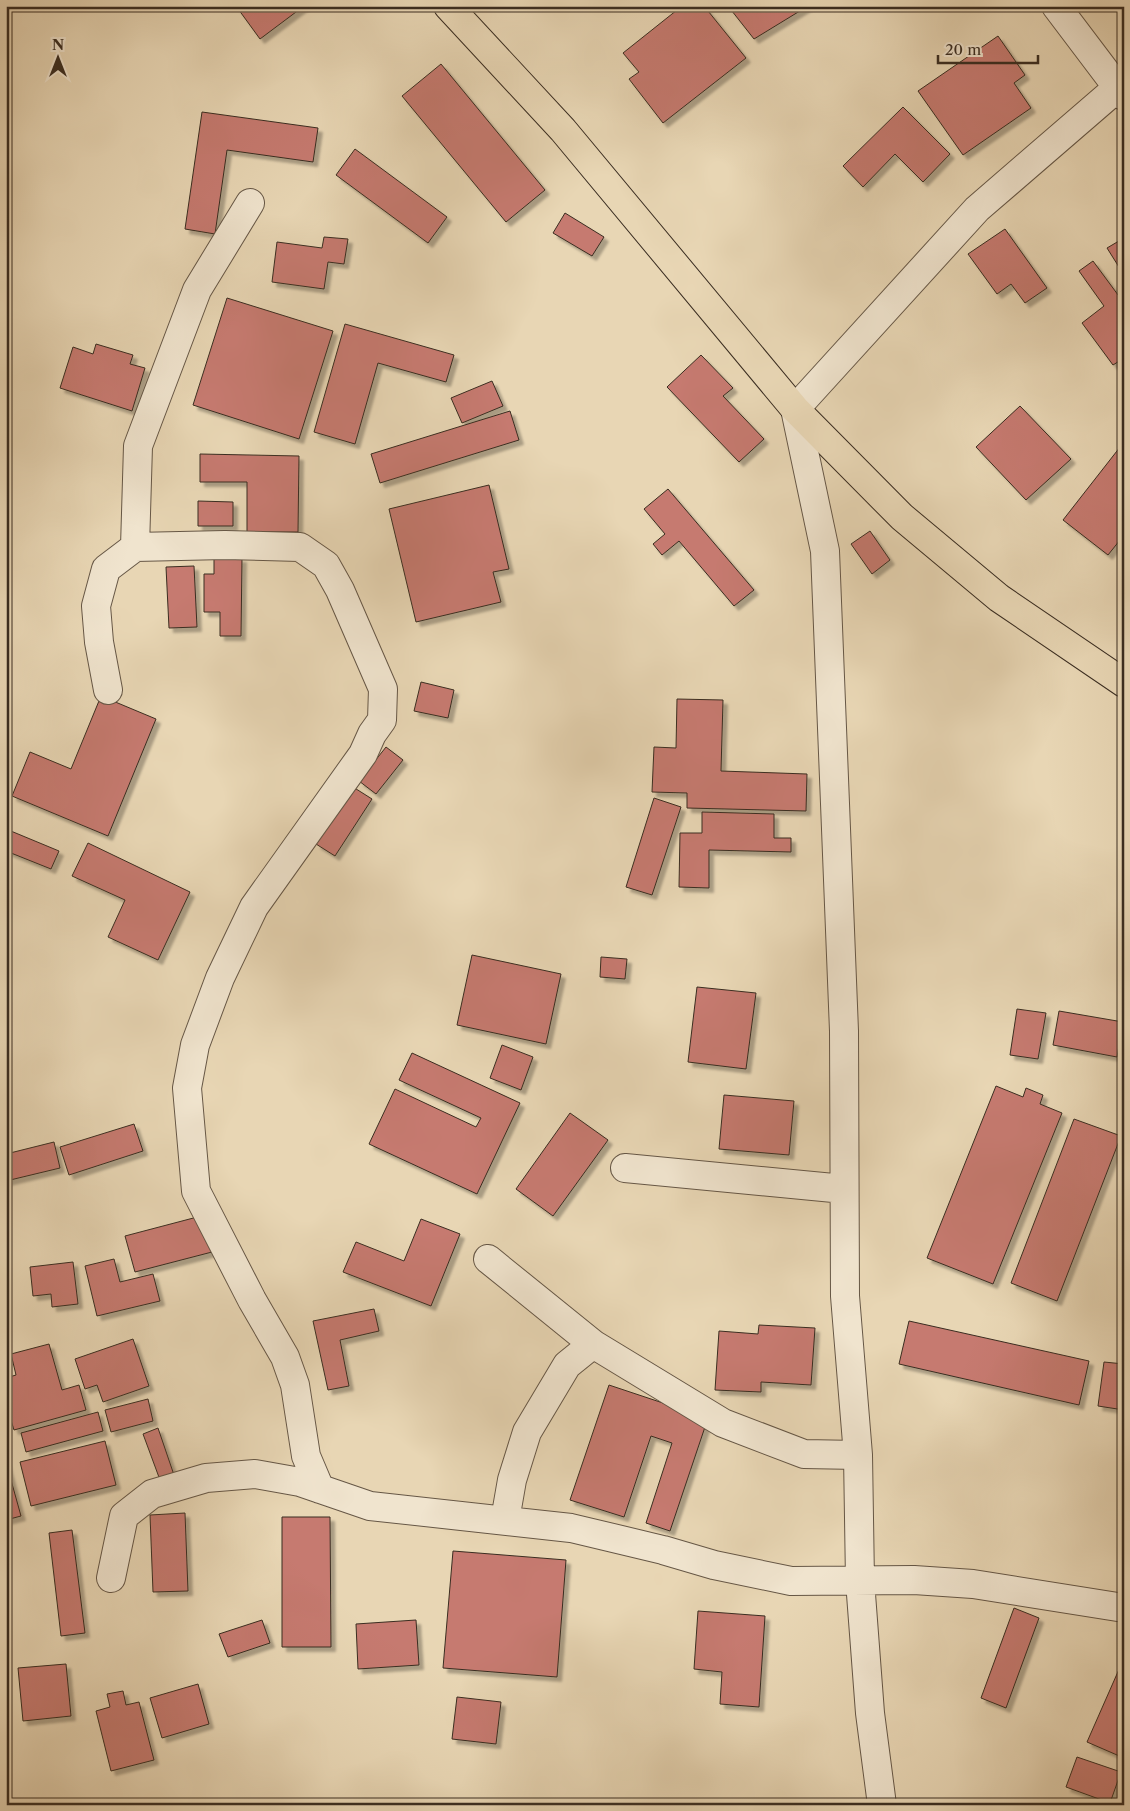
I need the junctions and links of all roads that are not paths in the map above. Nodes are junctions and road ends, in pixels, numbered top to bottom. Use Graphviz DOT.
graph roads {
  1 [pos="448,6"];
  2 [pos="1056,6"];
  3 [pos="1121,89"];
  4 [pos="250,203"];
  5 [pos="795,409"];
  6 [pos="135,547"];
  7 [pos="1124,683"];
  8 [pos="108,690"];
  9 [pos="625,1168"];
  10 [pos="844,1189"];
  11 [pos="488,1259"];
  12 [pos="593,1344"];
  13 [pos="858,1455"];
  14 [pos="320,1489"];
  15 [pos="505,1520"];
  16 [pos="112,1578"];
  17 [pos="860,1581"];
  18 [pos="1124,1608"];
  19 [pos="882,1805"];
  1 -- 5 [label="main road"];
  2 -- 3 [label="street"];
  3 -- 5 [label="street"];
  4 -- 6 [label="street"];
  5 -- 7 [label="main road"];
  5 -- 10 [label="street"];
  6 -- 8 [label="street"];
  6 -- 14 [label="street"];
  9 -- 10 [label="street"];
  10 -- 13 [label="street"];
  11 -- 12 [label="street"];
  12 -- 13 [label="street"];
  12 -- 15 [label="street"];
  13 -- 17 [label="street"];
  14 -- 15 [label="street"];
  14 -- 16 [label="street"];
  15 -- 17 [label="street"];
  17 -- 18 [label="street"];
  17 -- 19 [label="street"];
}
